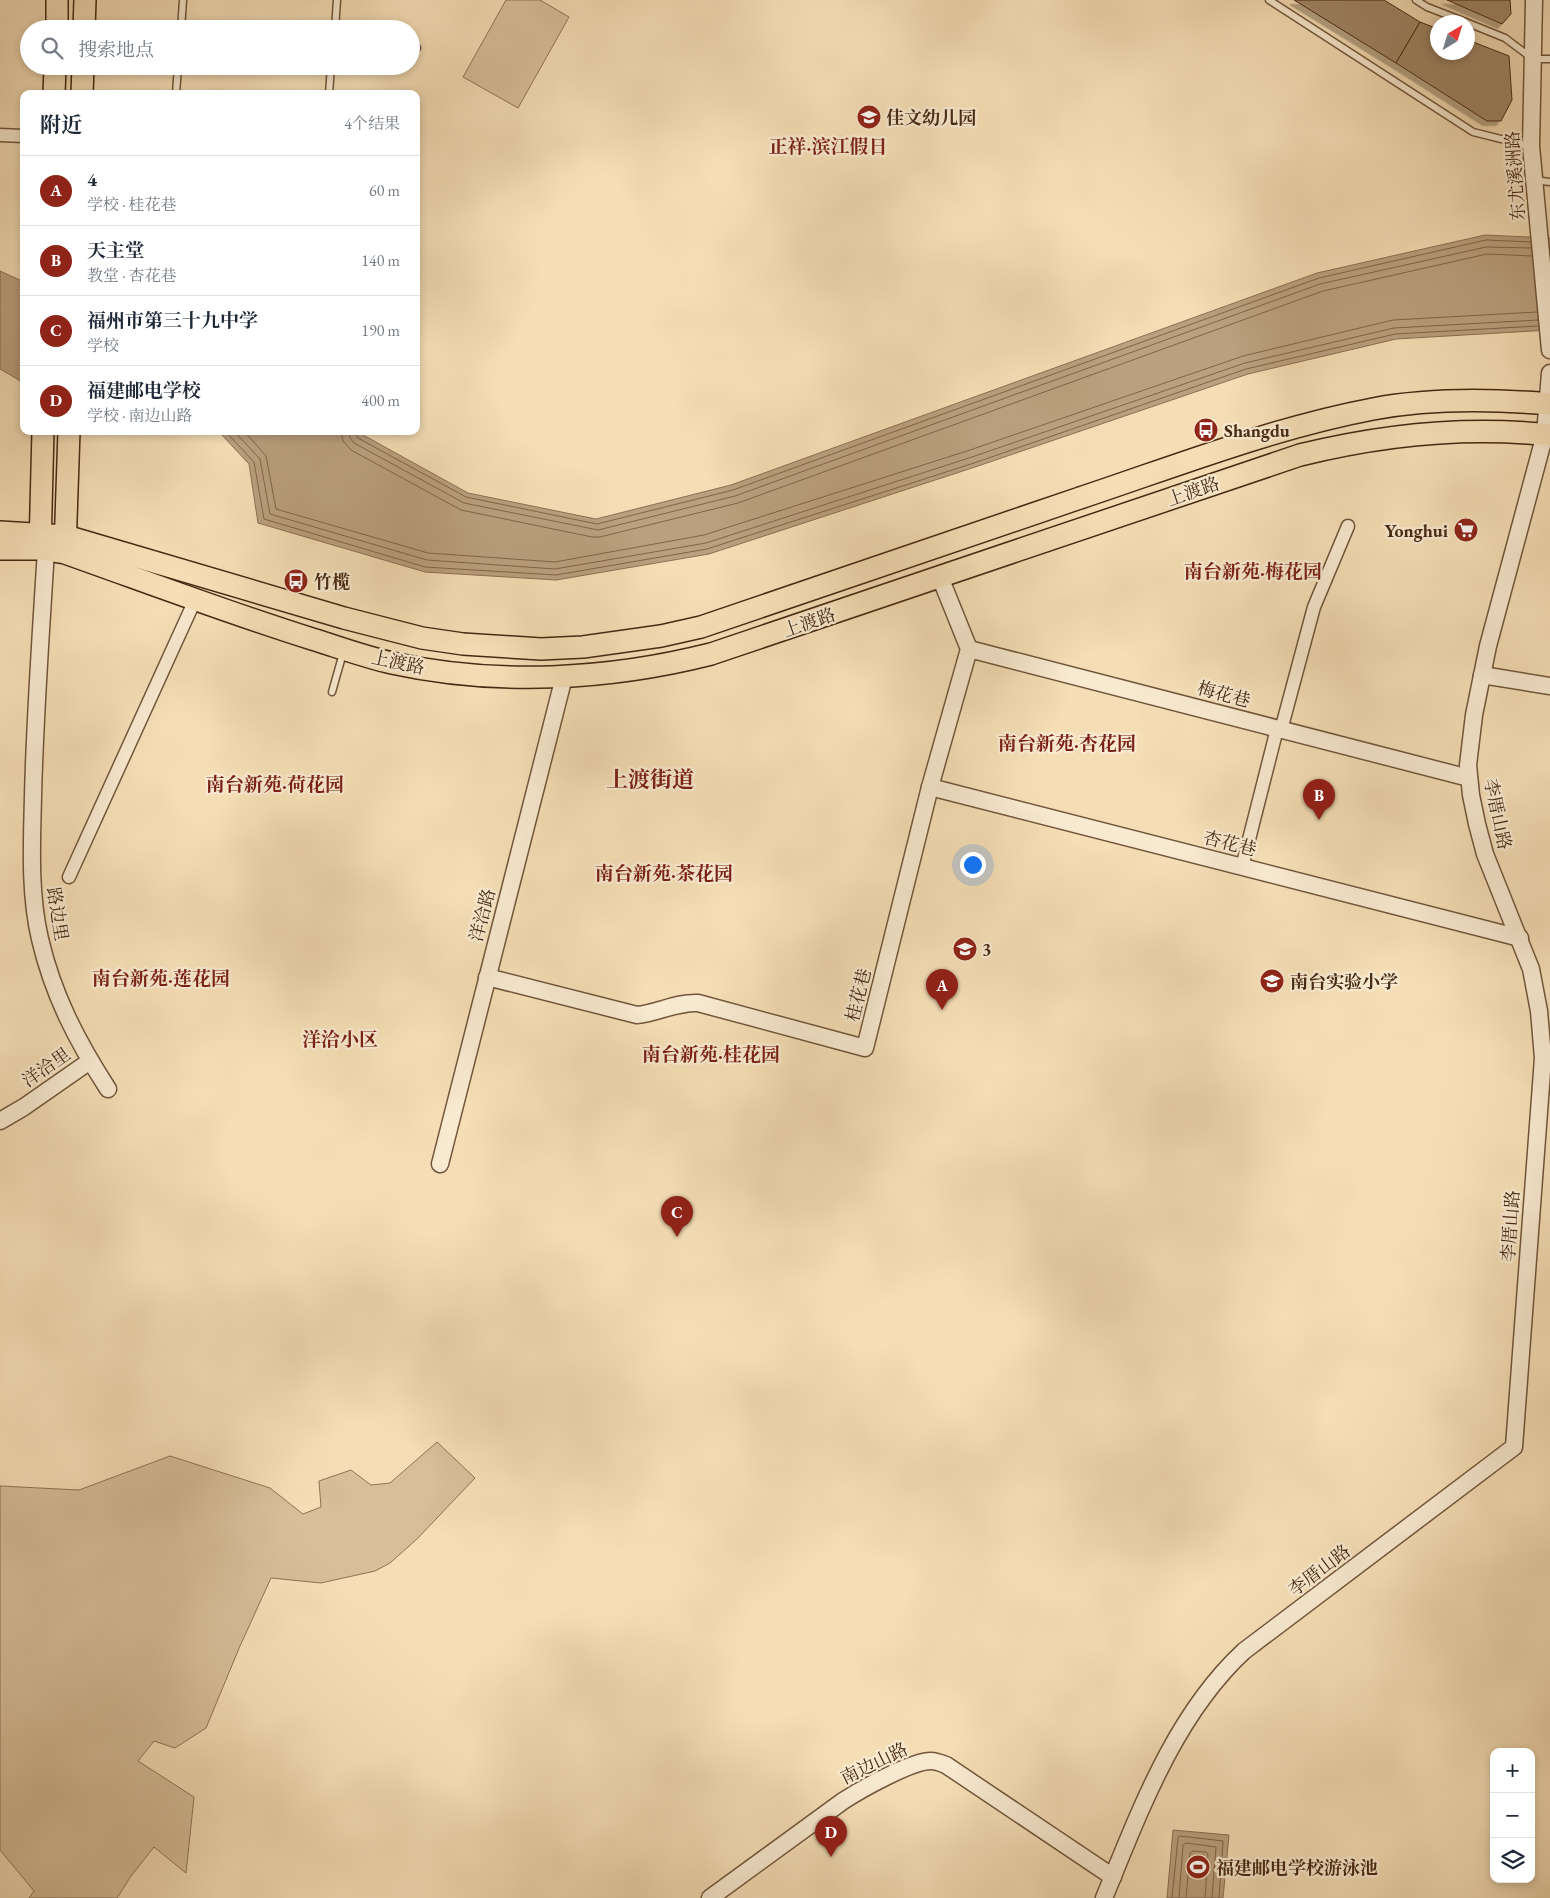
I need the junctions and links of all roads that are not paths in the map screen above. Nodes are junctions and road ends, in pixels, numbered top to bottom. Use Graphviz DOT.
graph roads {
  1 [pos="57,0"];
  2 [pos="85,0"];
  3 [pos="183,0"];
  4 [pos="337,0"];
  5 [pos="1269,0"];
  6 [pos="1416,0"];
  7 [pos="1534,0"];
  8 [pos="1447,15"];
  9 [pos="57,20"];
  10 [pos="84,20"];
  11 [pos="181,20"];
  12 [pos="336,20"];
  13 [pos="1475,26"];
  14 [pos="1533,59"];
  15 [pos="1550,59"];
  16 [pos="55,75"];
  17 [pos="83,75"];
  18 [pos="177,75"];
  19 [pos="330,75"];
  20 [pos="54,90"];
  21 [pos="82,90"];
  22 [pos="176,90"];
  23 [pos="329,90"];
  24 [pos="0,136"];
  25 [pos="20,136"];
  26 [pos="1531,146"];
  27 [pos="1533,180"];
  28 [pos="1550,182"];
  29 [pos="1550,350"];
  30 [pos="1550,373"];
  31 [pos="1549,404"];
  32 [pos="1548,434"];
  33 [pos="42,435"];
  34 [pos="68,435"];
  35 [pos="1348,526"];
  36 [pos="0,532"];
  37 [pos="51,544"];
  38 [pos="0,549"];
  39 [pos="940,577"];
  40 [pos="195,600"];
  41 [pos="344,649"];
  42 [pos="969,649"];
  43 [pos="1482,675"];
  44 [pos="564,677"];
  45 [pos="1550,686"];
  46 [pos="332,692"];
  47 [pos="1279,729"];
  48 [pos="1469,778"];
  49 [pos="930,787"];
  50 [pos="1242,867"];
  51 [pos="70,877"];
  52 [pos="1520,938"];
  53 [pos="487,977"];
  54 [pos="90,1061"];
  55 [pos="108,1089"];
  56 [pos="0,1121"];
  57 [pos="440,1164"];
  58 [pos="1113,1877"];
  59 [pos="710,1898"];
  60 [pos="1104,1898"];
  1 -- 9 [label="main road"];
  2 -- 10 [label="main road"];
  3 -- 11 [label="lane"];
  4 -- 12 [label="lane"];
  5 -- 26 [label="lane"];
  6 -- 8 [label="lane"];
  7 -- 14 [label="street, 东尤溪洲路"];
  13 -- 14 [label="lane"];
  14 -- 15 [label="lane"];
  14 -- 26 [label="street, 东尤溪洲路"];
  16 -- 20 [label="main road"];
  17 -- 21 [label="main road"];
  18 -- 22 [label="lane"];
  19 -- 23 [label="lane"];
  24 -- 25 [label="street"];
  26 -- 27 [label="street, 东尤溪洲路"];
  27 -- 28 [label="lane"];
  27 -- 29 [label="street, 东尤溪洲路"];
  30 -- 31 [label="street, 李厝山路"];
  31 -- 32 [label="street, 李厝山路"];
  31 -- 37 [label="main road, 上渡路"];
  32 -- 39 [label="main road, 上渡路"];
  32 -- 43 [label="street, 李厝山路"];
  33 -- 37 [label="main road"];
  34 -- 37 [label="main road"];
  35 -- 47 [label="street"];
  36 -- 37 [label="main road"];
  37 -- 38 [label="main road"];
  37 -- 40 [label="main road, 上渡路"];
  37 -- 54 [label="street, 路边里"];
  39 -- 42 [label="street"];
  39 -- 44 [label="main road, 上渡路"];
  40 -- 41 [label="main road, 上渡路"];
  40 -- 51 [label="street"];
  41 -- 44 [label="main road, 上渡路"];
  41 -- 46 [label="lane"];
  42 -- 47 [label="street, 梅花巷"];
  42 -- 49 [label="street, 桂花巷"];
  43 -- 45 [label="street"];
  43 -- 48 [label="street, 李厝山路"];
  44 -- 53 [label="street, 洋洽路"];
  47 -- 48 [label="street, 梅花巷"];
  47 -- 50 [label="street"];
  48 -- 52 [label="street, 李厝山路"];
  49 -- 50 [label="street, 杏花巷"];
  49 -- 53 [label="street, 桂花巷"];
  50 -- 52 [label="street, 杏花巷"];
  52 -- 58 [label="street, 李厝山路"];
  53 -- 57 [label="street, 洋洽路"];
  54 -- 55 [label="street, 路边里"];
  54 -- 56 [label="street, 洋洽里"];
  58 -- 59 [label="street, 南边山路"];
  58 -- 60 [label="street, 李厝山路"];
}
